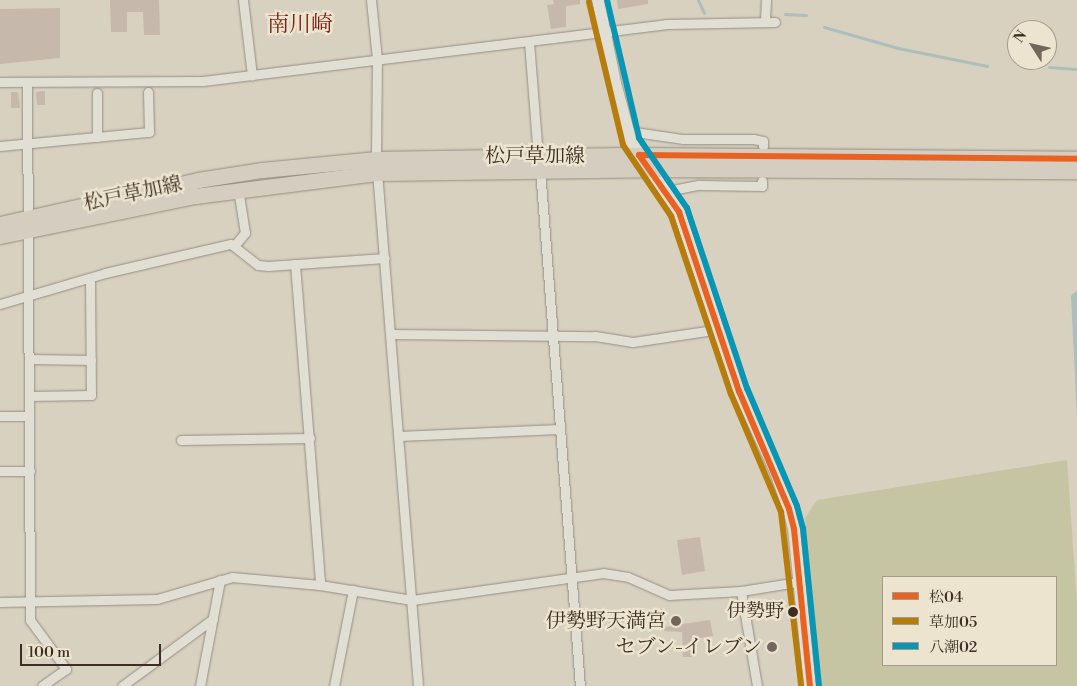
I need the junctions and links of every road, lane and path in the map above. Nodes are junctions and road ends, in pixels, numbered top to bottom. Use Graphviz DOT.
graph roads {
  1 [pos="243,0"];
  2 [pos="371,0"];
  3 [pos="598,0"];
  4 [pos="766,0"];
  5 [pos="765,20"];
  6 [pos="775,22"];
  7 [pos="605,32"];
  8 [pos="529,42"];
  9 [pos="377,59"];
  10 [pos="252,75"];
  11 [pos="0,82"];
  12 [pos="27,82"];
  13 [pos="148,92"];
  14 [pos="96,93"];
  15 [pos="628,131"];
  16 [pos="97,137"];
  17 [pos="0,146"];
  18 [pos="28,146"];
  19 [pos="763,146"];
  20 [pos="639,155"];
  21 [pos="1077,159"];
  22 [pos="776,162"];
  23 [pos="539,163"];
  24 [pos="377,166"];
  25 [pos="649,168"];
  26 [pos="1077,171"];
  27 [pos="762,181"];
  28 [pos="238,189"];
  29 [pos="667,191"];
  30 [pos="0,224"];
  31 [pos="29,224"];
  32 [pos="0,236"];
  33 [pos="234,246"];
  34 [pos="385,258"];
  35 [pos="295,264"];
  36 [pos="90,278"];
  37 [pos="29,296"];
  38 [pos="0,304"];
  39 [pos="720,329"];
  40 [pos="391,334"];
  41 [pos="552,335"];
  42 [pos="29,360"];
  43 [pos="91,360"];
  44 [pos="30,396"];
  45 [pos="0,416"];
  46 [pos="29,416"];
  47 [pos="558,429"];
  48 [pos="399,436"];
  49 [pos="310,438"];
  50 [pos="181,440"];
  51 [pos="0,471"];
  52 [pos="30,471"];
  53 [pos="571,578"];
  54 [pos="220,580"];
  55 [pos="798,582"];
  56 [pos="320,585"];
  57 [pos="353,590"];
  58 [pos="741,591"];
  59 [pos="412,600"];
  60 [pos="0,602"];
  61 [pos="29,602"];
  62 [pos="213,619"];
  63 [pos="42,686"];
  64 [pos="122,686"];
  65 [pos="200,686"];
  66 [pos="334,686"];
  67 [pos="418,686"];
  68 [pos="580,686"];
  69 [pos="757,686"];
  70 [pos="810,686"];
  1 -- 10 [label="street"];
  2 -- 9 [label="street"];
  3 -- 7 [label="street"];
  4 -- 5 [label="street"];
  5 -- 6 [label="street"];
  5 -- 7 [label="street"];
  7 -- 8 [label="street"];
  7 -- 15 [label="street"];
  8 -- 9 [label="street"];
  8 -- 23 [label="street"];
  9 -- 10 [label="street"];
  9 -- 24 [label="street"];
  10 -- 12 [label="street"];
  11 -- 12 [label="street"];
  12 -- 18 [label="street"];
  13 -- 16 [label="street"];
  14 -- 16 [label="street"];
  15 -- 19 [label="street"];
  15 -- 20 [label="street"];
  16 -- 18 [label="street"];
  17 -- 18 [label="street"];
  18 -- 31 [label="street"];
  20 -- 22 [label="main road, 松戸草加線"];
  20 -- 23 [label="main road, 松戸草加線"];
  20 -- 25 [label="street"];
  21 -- 22 [label="main road, 松戸草加線"];
  22 -- 25 [label="main road, 松戸草加線"];
  22 -- 26 [label="main road, 松戸草加線"];
  23 -- 24 [label="main road, 松戸草加線"];
  23 -- 25 [label="main road, 松戸草加線"];
  23 -- 41 [label="street"];
  24 -- 28 [label="main road, 松戸草加線"];
  24 -- 31 [label="main road, 松戸草加線"];
  24 -- 34 [label="street"];
  25 -- 29 [label="street"];
  27 -- 29 [label="street"];
  28 -- 31 [label="main road, 松戸草加線"];
  28 -- 33 [label="street"];
  29 -- 39 [label="street"];
  30 -- 31 [label="main road, 松戸草加線"];
  31 -- 32 [label="main road, 松戸草加線"];
  31 -- 37 [label="street"];
  33 -- 35 [label="street"];
  33 -- 36 [label="street"];
  34 -- 35 [label="street"];
  34 -- 40 [label="street"];
  35 -- 49 [label="street"];
  36 -- 37 [label="street"];
  36 -- 43 [label="street"];
  37 -- 38 [label="street"];
  37 -- 42 [label="street"];
  39 -- 41 [label="street"];
  39 -- 55 [label="street"];
  40 -- 41 [label="street"];
  40 -- 48 [label="street"];
  41 -- 47 [label="street"];
  42 -- 43 [label="street"];
  42 -- 44 [label="street"];
  43 -- 44 [label="street"];
  44 -- 46 [label="street"];
  45 -- 46 [label="street"];
  46 -- 52 [label="street"];
  47 -- 48 [label="street"];
  47 -- 53 [label="street"];
  48 -- 59 [label="street"];
  49 -- 50 [label="street"];
  49 -- 56 [label="street"];
  51 -- 52 [label="street"];
  52 -- 61 [label="street"];
  53 -- 58 [label="street"];
  53 -- 59 [label="street"];
  53 -- 68 [label="street"];
  54 -- 56 [label="street"];
  54 -- 61 [label="street"];
  54 -- 62 [label="street"];
  55 -- 58 [label="street"];
  55 -- 70 [label="street"];
  56 -- 57 [label="street"];
  57 -- 59 [label="street"];
  57 -- 66 [label="street"];
  58 -- 69 [label="street"];
  59 -- 67 [label="street"];
  60 -- 61 [label="street"];
  61 -- 63 [label="street"];
  62 -- 64 [label="street"];
  62 -- 65 [label="street"];
}
